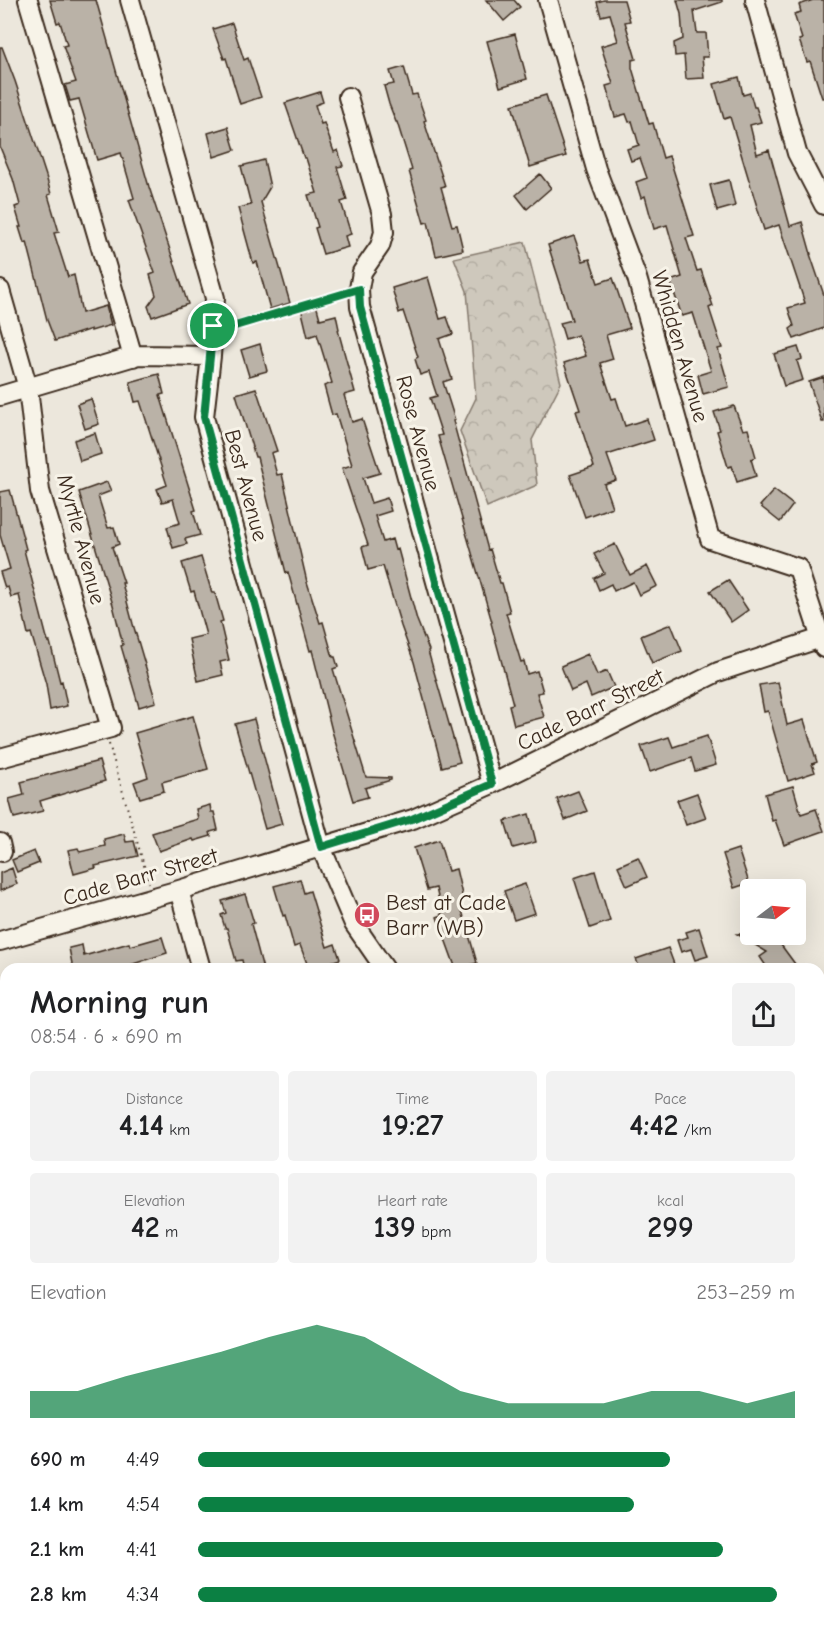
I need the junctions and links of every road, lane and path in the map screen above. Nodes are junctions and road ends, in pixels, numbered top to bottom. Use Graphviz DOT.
graph roads {
  1 [pos="27,0"];
  2 [pos="130,0"];
  3 [pos="548,0"];
  4 [pos="755,0"];
  5 [pos="348,97"];
  6 [pos="824,205"];
  7 [pos="359,289"];
  8 [pos="0,290"];
  9 [pos="213,326"];
  10 [pos="211,356"];
  11 [pos="133,357"];
  12 [pos="28,388"];
  13 [pos="0,396"];
  14 [pos="823,641"];
  15 [pos="108,729"];
  16 [pos="0,758"];
  17 [pos="492,784"];
  18 [pos="321,847"];
  19 [pos="179,890"];
  20 [pos="153,897"];
  21 [pos="0,941"];
  22 [pos="199,963"];
  23 [pos="382,963"];
  1 -- 11 [label="street"];
  2 -- 9 [label="street, Best Avenue"];
  3 -- 14 [label="street, Whidden Avenue"];
  4 -- 6 [label="street"];
  5 -- 7 [label="street, Rose Avenue"];
  7 -- 9 [label="path"];
  7 -- 17 [label="street, Rose Avenue"];
  8 -- 12 [label="street, Myrtle Avenue"];
  9 -- 10 [label="street, Best Avenue"];
  10 -- 11 [label="street"];
  10 -- 18 [label="street, Best Avenue"];
  11 -- 12 [label="street"];
  12 -- 13 [label="street"];
  12 -- 15 [label="street, Myrtle Avenue"];
  14 -- 17 [label="street, Cade Barr Street"];
  15 -- 16 [label="street"];
  15 -- 20 [label="path"];
  17 -- 18 [label="street, Cade Barr Street"];
  18 -- 19 [label="street, Cade Barr Street"];
  18 -- 23 [label="street, Best Avenue"];
  19 -- 20 [label="street, Cade Barr Street"];
  19 -- 22 [label="street"];
  20 -- 21 [label="street, Cade Barr Street"];
}
